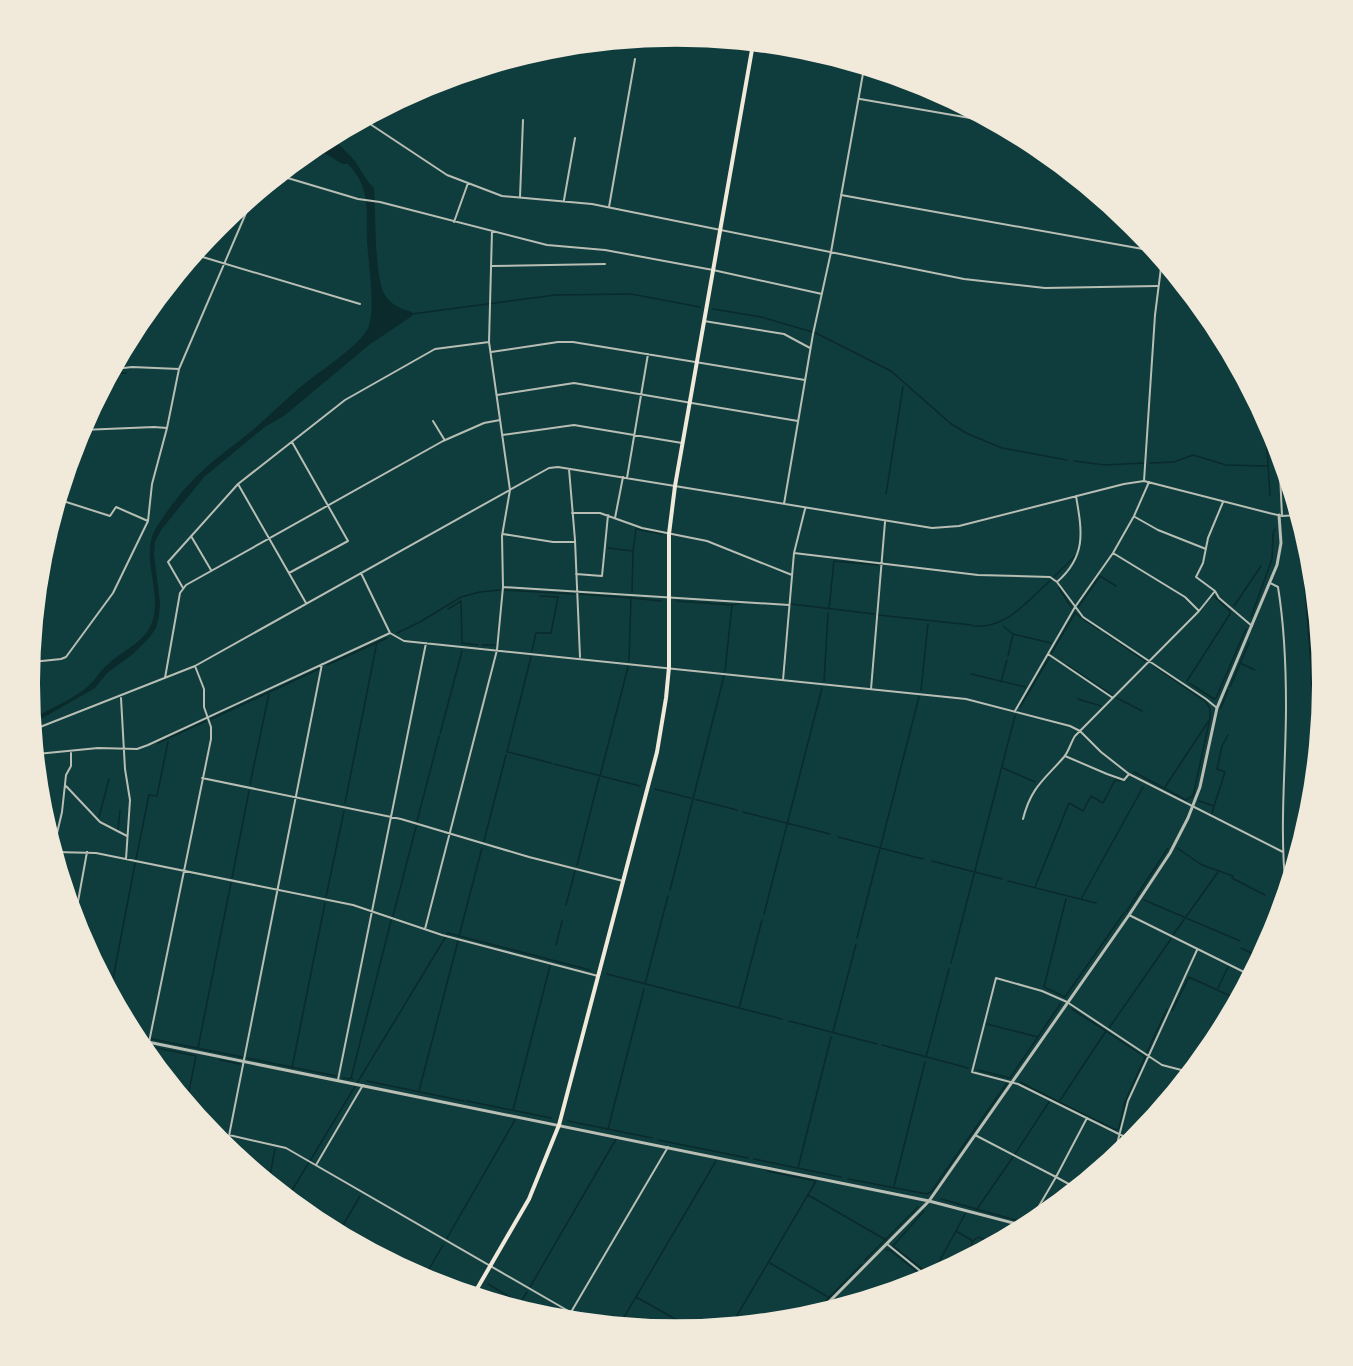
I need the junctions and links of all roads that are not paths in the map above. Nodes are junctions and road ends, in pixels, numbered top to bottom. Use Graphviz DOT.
graph roads {
  1 [pos="752,51"];
  2 [pos="635,59"];
  3 [pos="863,76"];
  4 [pos="859,99"];
  5 [pos="966,117"];
  6 [pos="524,120"];
  7 [pos="372,125"];
  8 [pos="575,138"];
  9 [pos="289,178"];
  10 [pos="468,183"];
  11 [pos="841,195"];
  12 [pos="520,197"];
  13 [pos="564,201"];
  14 [pos="609,207"];
  15 [pos="245,217"];
  16 [pos="454,222"];
  17 [pos="720,230"];
  18 [pos="492,231"];
  19 [pos="1141,249"];
  20 [pos="831,252"];
  21 [pos="204,257"];
  22 [pos="224,263"];
  23 [pos="605,264"];
  24 [pos="492,266"];
  25 [pos="713,270"];
  26 [pos="1160,270"];
  27 [pos="1157,286"];
  28 [pos="822,294"];
  29 [pos="360,304"];
  30 [pos="704,321"];
  31 [pos="489,342"];
  32 [pos="810,348"];
  33 [pos="490,352"];
  34 [pos="648,354"];
  35 [pos="696,362"];
  36 [pos="124,368"];
  37 [pos="179,369"];
  38 [pos="805,380"];
  39 [pos="496,394"];
  40 [pos="641,395"];
  41 [pos="688,403"];
  42 [pos="500,420"];
  43 [pos="434,421"];
  44 [pos="798,421"];
  45 [pos="167,428"];
  46 [pos="94,430"];
  47 [pos="502,435"];
  48 [pos="634,435"];
  49 [pos="445,440"];
  50 [pos="291,442"];
  51 [pos="682,443"];
  52 [pos="569,468"];
  53 [pos="622,477"];
  54 [pos="627,478"];
  55 [pos="1144,481"];
  56 [pos="1149,482"];
  57 [pos="1280,482"];
  58 [pos="238,484"];
  59 [pos="675,486"];
  60 [pos="510,490"];
  61 [pos="1076,496"];
  62 [pos="67,502"];
  63 [pos="1223,502"];
  64 [pos="784,504"];
  65 [pos="328,506"];
  66 [pos="805,509"];
  67 [pos="572,513"];
  68 [pos="1290,515"];
  69 [pos="608,516"];
  70 [pos="1134,516"];
  71 [pos="1281,516"];
  72 [pos="615,518"];
  73 [pos="148,521"];
  74 [pos="885,522"];
  75 [pos="503,534"];
  76 [pos="669,534"];
  77 [pos="191,536"];
  78 [pos="270,539"];
  79 [pos="575,542"];
  80 [pos="1206,549"];
  81 [pos="794,553"];
  82 [pos="1113,553"];
  83 [pos="881,564"];
  84 [pos="211,571"];
  85 [pos="289,573"];
  86 [pos="361,573"];
  87 [pos="576,574"];
  88 [pos="792,575"];
  89 [pos="1058,582"];
  90 [pos="1270,583"];
  91 [pos="503,587"];
  92 [pos="183,588"];
  93 [pos="1215,591"];
  94 [pos="576,592"];
  95 [pos="668,598"];
  96 [pos="306,603"];
  97 [pos="789,604"];
  98 [pos="1075,608"];
  99 [pos="1199,611"];
  100 [pos="1252,626"];
  101 [pos="390,633"];
  102 [pos="426,643"];
  103 [pos="497,650"];
  104 [pos="1048,654"];
  105 [pos="580,658"];
  106 [pos="1150,660"];
  107 [pos="41,661"];
  108 [pos="322,664"];
  109 [pos="195,666"];
  110 [pos="669,668"];
  111 [pos="165,678"];
  112 [pos="783,680"];
  113 [pos="871,689"];
  114 [pos="120,697"];
  115 [pos="1113,698"];
  116 [pos="1217,708"];
  117 [pos="1015,711"];
  118 [pos="207,718"];
  119 [pos="42,726"];
  120 [pos="1080,731"];
  121 [pos="125,748"];
  122 [pos="71,752"];
  123 [pos="45,754"];
  124 [pos="1065,756"];
  125 [pos="1129,774"];
  126 [pos="202,778"];
  127 [pos="66,786"];
  128 [pos="297,797"];
  129 [pos="1193,807"];
  130 [pos="392,817"];
  131 [pos="1023,819"];
  132 [pos="58,830"];
  133 [pos="449,835"];
  134 [pos="127,836"];
  135 [pos="63,852"];
  136 [pos="87,852"];
  137 [pos="1283,852"];
  138 [pos="126,859"];
  139 [pos="1284,870"];
  140 [pos="184,871"];
  141 [pos="623,881"];
  142 [pos="278,890"];
  143 [pos="79,899"];
  144 [pos="372,912"];
  145 [pos="1129,915"];
  146 [pos="425,929"];
  147 [pos="1197,950"];
  148 [pos="1243,972"];
  149 [pos="598,976"];
  150 [pos="1067,1002"];
  151 [pos="150,1038"];
  152 [pos="153,1043"];
  153 [pos="1148,1056"];
  154 [pos="244,1061"];
  155 [pos="1181,1070"];
  156 [pos="338,1080"];
  157 [pos="1012,1082"];
  158 [pos="362,1085"];
  159 [pos="1088,1118"];
  160 [pos="559,1125"];
  161 [pos="1120,1134"];
  162 [pos="229,1135"];
  163 [pos="975,1135"];
  164 [pos="1123,1136"];
  165 [pos="1118,1140"];
  166 [pos="668,1147"];
  167 [pos="314,1165"];
  168 [pos="1056,1177"];
  169 [pos="1069,1184"];
  170 [pos="929,1200"];
  171 [pos="1038,1206"];
  172 [pos="1013,1222"];
  173 [pos="887,1244"];
  174 [pos="490,1266"];
  175 [pos="920,1271"];
  176 [pos="478,1287"];
  177 [pos="832,1299"];
  178 [pos="564,1309"];
  179 [pos="572,1310"];
  1 -- 17 [label="main road"];
  2 -- 14 [label="street"];
  3 -- 4 [label="street"];
  4 -- 5 [label="street"];
  4 -- 11 [label="street"];
  6 -- 12 [label="street"];
  7 -- 10 [label="street"];
  8 -- 13 [label="street"];
  9 -- 16 [label="street"];
  10 -- 12 [label="street"];
  10 -- 16 [label="street"];
  11 -- 19 [label="street"];
  11 -- 20 [label="street"];
  12 -- 13 [label="street"];
  13 -- 14 [label="street"];
  14 -- 17 [label="street"];
  15 -- 22 [label="street"];
  16 -- 18 [label="street"];
  17 -- 20 [label="street"];
  17 -- 25 [label="main road"];
  18 -- 24 [label="street"];
  18 -- 25 [label="street"];
  20 -- 27 [label="street"];
  20 -- 28 [label="street"];
  21 -- 22 [label="street"];
  22 -- 29 [label="street"];
  22 -- 37 [label="street"];
  23 -- 24 [label="street"];
  24 -- 31 [label="street"];
  25 -- 28 [label="street"];
  25 -- 30 [label="main road"];
  26 -- 27 [label="street"];
  27 -- 55 [label="street"];
  28 -- 32 [label="street"];
  30 -- 32 [label="street"];
  30 -- 35 [label="main road"];
  31 -- 33 [label="street"];
  31 -- 50 [label="street"];
  32 -- 38 [label="street"];
  33 -- 34 [label="street"];
  33 -- 39 [label="street"];
  34 -- 35 [label="street"];
  34 -- 40 [label="street"];
  35 -- 38 [label="street"];
  35 -- 41 [label="main road"];
  36 -- 37 [label="street"];
  37 -- 45 [label="street"];
  38 -- 44 [label="street"];
  39 -- 40 [label="street"];
  39 -- 42 [label="street"];
  40 -- 41 [label="street"];
  40 -- 48 [label="street"];
  41 -- 44 [label="street"];
  41 -- 51 [label="main road"];
  42 -- 47 [label="street"];
  42 -- 49 [label="street"];
  43 -- 49 [label="street"];
  44 -- 64 [label="street"];
  45 -- 46 [label="street"];
  45 -- 73 [label="street"];
  47 -- 48 [label="street"];
  47 -- 60 [label="street"];
  48 -- 51 [label="street"];
  48 -- 54 [label="street"];
  49 -- 65 [label="street"];
  50 -- 58 [label="street"];
  50 -- 65 [label="street"];
  51 -- 59 [label="main road"];
  52 -- 53 [label="street"];
  52 -- 60 [label="street"];
  52 -- 67 [label="street"];
  53 -- 54 [label="street"];
  53 -- 72 [label="street"];
  54 -- 59 [label="street"];
  55 -- 56 [label="street"];
  55 -- 61 [label="street"];
  56 -- 63 [label="street"];
  56 -- 70 [label="street"];
  57 -- 71 [label="street"];
  58 -- 77 [label="street"];
  58 -- 78 [label="street"];
  59 -- 64 [label="street"];
  59 -- 76 [label="main road"];
  60 -- 75 [label="street"];
  60 -- 86 [label="street"];
  61 -- 74 [label="street"];
  61 -- 89 [label="street"];
  62 -- 73 [label="street"];
  63 -- 71 [label="street"];
  63 -- 80 [label="street"];
  64 -- 66 [label="street"];
  65 -- 78 [label="street"];
  65 -- 85 [label="street"];
  66 -- 74 [label="street"];
  66 -- 81 [label="street"];
  67 -- 69 [label="street"];
  67 -- 79 [label="street"];
  68 -- 71 [label="street"];
  69 -- 72 [label="street"];
  69 -- 87 [label="street"];
  70 -- 80 [label="street"];
  70 -- 82 [label="street"];
  71 -- 90 [label="street"];
  72 -- 76 [label="street"];
  73 -- 107 [label="street"];
  74 -- 83 [label="street"];
  75 -- 79 [label="street"];
  75 -- 91 [label="street"];
  76 -- 88 [label="street"];
  76 -- 95 [label="main road"];
  77 -- 84 [label="street"];
  77 -- 92 [label="street"];
  78 -- 84 [label="street"];
  78 -- 85 [label="street"];
  79 -- 87 [label="street"];
  80 -- 93 [label="street"];
  81 -- 83 [label="street"];
  81 -- 88 [label="street"];
  82 -- 98 [label="street"];
  82 -- 99 [label="street"];
  83 -- 89 [label="street"];
  83 -- 113 [label="street"];
  84 -- 92 [label="street"];
  85 -- 96 [label="street"];
  86 -- 96 [label="street"];
  86 -- 101 [label="street"];
  87 -- 94 [label="street"];
  88 -- 97 [label="street"];
  89 -- 98 [label="street"];
  90 -- 100 [label="street"];
  90 -- 137 [label="street"];
  91 -- 94 [label="street"];
  91 -- 103 [label="street"];
  92 -- 111 [label="street"];
  93 -- 99 [label="street"];
  93 -- 100 [label="street"];
  94 -- 95 [label="street"];
  94 -- 105 [label="street"];
  95 -- 97 [label="street"];
  95 -- 110 [label="main road"];
  96 -- 109 [label="street"];
  97 -- 112 [label="street"];
  98 -- 104 [label="street"];
  98 -- 106 [label="street"];
  99 -- 106 [label="street"];
  100 -- 116 [label="street"];
  101 -- 102 [label="street"];
  101 -- 108 [label="street"];
  102 -- 103 [label="street"];
  102 -- 130 [label="street"];
  103 -- 105 [label="street"];
  103 -- 133 [label="street"];
  104 -- 115 [label="street"];
  104 -- 117 [label="street"];
  105 -- 110 [label="street"];
  106 -- 115 [label="street"];
  106 -- 116 [label="street"];
  108 -- 118 [label="street"];
  108 -- 128 [label="street"];
  109 -- 111 [label="street"];
  109 -- 118 [label="street"];
  110 -- 112 [label="street"];
  110 -- 141 [label="main road"];
  111 -- 114 [label="street"];
  112 -- 113 [label="street"];
  113 -- 117 [label="street"];
  114 -- 119 [label="street"];
  114 -- 121 [label="street"];
  115 -- 120 [label="street"];
  116 -- 129 [label="street"];
  117 -- 120 [label="street"];
  118 -- 121 [label="street"];
  118 -- 126 [label="street"];
  120 -- 124 [label="street"];
  120 -- 125 [label="street"];
  121 -- 122 [label="street"];
  121 -- 134 [label="street"];
  122 -- 123 [label="street"];
  122 -- 127 [label="street"];
  124 -- 125 [label="street"];
  124 -- 131 [label="street"];
  125 -- 129 [label="street"];
  126 -- 128 [label="street"];
  126 -- 140 [label="street"];
  127 -- 132 [label="street"];
  127 -- 134 [label="street"];
  128 -- 130 [label="street"];
  128 -- 142 [label="street"];
  129 -- 137 [label="street"];
  129 -- 145 [label="street"];
  130 -- 133 [label="street"];
  130 -- 144 [label="street"];
  133 -- 141 [label="street"];
  133 -- 146 [label="street"];
  134 -- 138 [label="street"];
  135 -- 136 [label="street"];
  136 -- 138 [label="street"];
  136 -- 143 [label="street"];
  137 -- 139 [label="street"];
  138 -- 140 [label="street"];
  140 -- 142 [label="street"];
  140 -- 151 [label="street"];
  141 -- 149 [label="main road"];
  142 -- 144 [label="street"];
  142 -- 154 [label="street"];
  144 -- 146 [label="street"];
  144 -- 156 [label="street"];
  145 -- 147 [label="street"];
  145 -- 150 [label="street"];
  146 -- 149 [label="street"];
  147 -- 148 [label="street"];
  147 -- 153 [label="street"];
  149 -- 160 [label="main road"];
  150 -- 153 [label="street"];
  150 -- 157 [label="street"];
  150 -- 157 [label="street"];
  152 -- 154 [label="street"];
  153 -- 155 [label="street"];
  153 -- 161 [label="street"];
  154 -- 156 [label="street"];
  154 -- 162 [label="street"];
  156 -- 158 [label="street"];
  157 -- 159 [label="street"];
  157 -- 163 [label="street"];
  158 -- 160 [label="street"];
  158 -- 167 [label="street"];
  159 -- 161 [label="street"];
  159 -- 168 [label="street"];
  160 -- 166 [label="street"];
  160 -- 174 [label="main road"];
  161 -- 164 [label="street"];
  161 -- 165 [label="street"];
  162 -- 167 [label="street"];
  163 -- 168 [label="street"];
  163 -- 170 [label="street"];
  166 -- 170 [label="street"];
  166 -- 179 [label="street"];
  167 -- 174 [label="street"];
  168 -- 169 [label="street"];
  168 -- 171 [label="street"];
  170 -- 172 [label="street"];
  170 -- 173 [label="street"];
  173 -- 175 [label="street"];
  173 -- 177 [label="street"];
  174 -- 176 [label="main road"];
  174 -- 178 [label="street"];
}
